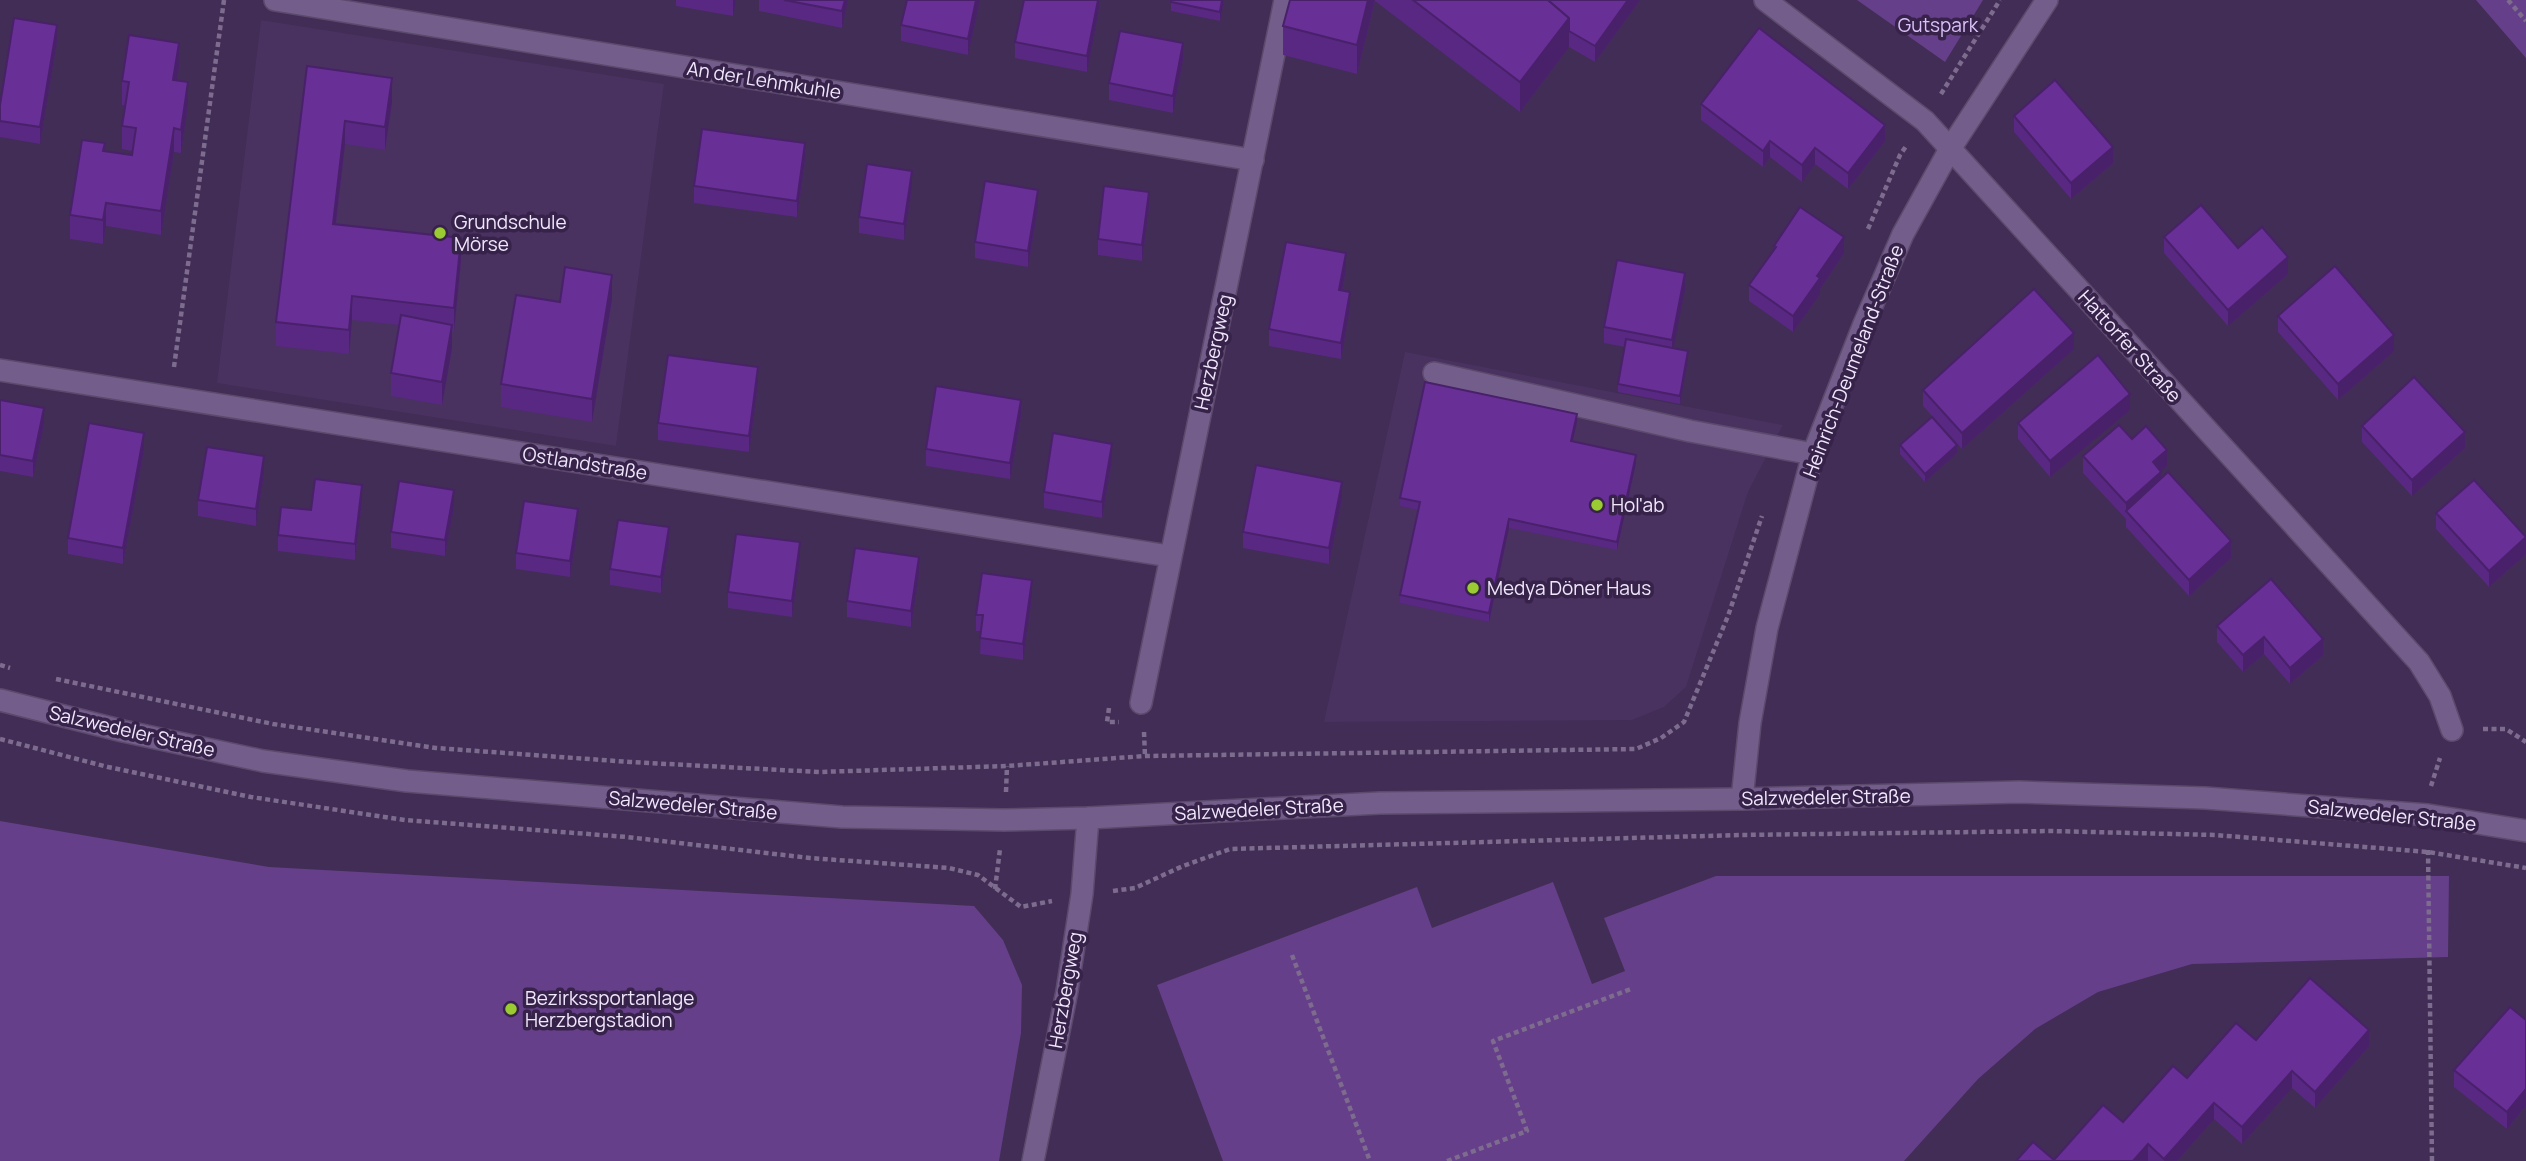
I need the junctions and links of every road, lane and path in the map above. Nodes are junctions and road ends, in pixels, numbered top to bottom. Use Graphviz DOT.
graph roads {
  1 [pos="224,0"];
  2 [pos="275,0"];
  3 [pos="1285,0"];
  4 [pos="1765,0"];
  5 [pos="2000,0"];
  6 [pos="2047,0"];
  7 [pos="2508,0"];
  8 [pos="2526,21"];
  9 [pos="1925,121"];
  10 [pos="1950,149"];
  11 [pos="1253,160"];
  12 [pos="1867,232"];
  13 [pos="0,370"];
  14 [pos="1434,373"];
  15 [pos="170,397"];
  16 [pos="1813,454"];
  17 [pos="1762,515"];
  18 [pos="1169,556"];
  19 [pos="0,665"];
  20 [pos="19,670"];
  21 [pos="54,679"];
  22 [pos="0,700"];
  23 [pos="1141,703"];
  24 [pos="2452,730"];
  25 [pos="1742,799"];
  26 [pos="2428,815"];
  27 [pos="1088,818"];
  28 [pos="2526,831"];
  29 [pos="2428,852"];
  30 [pos="2526,868"];
  31 [pos="995,890"];
  32 [pos="1082,894"];
  33 [pos="1292,955"];
  34 [pos="1631,989"];
  35 [pos="1032,1161"];
  36 [pos="1370,1161"];
  37 [pos="1447,1161"];
  38 [pos="2432,1161"];
  1 -- 15 [label="path"];
  2 -- 11 [label="street, An der Lehmkuhle"];
  3 -- 11 [label="street, Herzbergweg"];
  4 -- 9 [label="street, Hattorfer Straße"];
  5 -- 9 [label="path"];
  6 -- 10 [label="street, Heinrich-Deumeland-Straße"];
  7 -- 8 [label="path"];
  9 -- 10 [label="street, Hattorfer Straße"];
  9 -- 12 [label="path"];
  10 -- 16 [label="street, Heinrich-Deumeland-Straße"];
  10 -- 24 [label="street, Hattorfer Straße"];
  11 -- 18 [label="street, Herzbergweg"];
  13 -- 15 [label="street, Ostlandstraße"];
  14 -- 16 [label="street"];
  15 -- 18 [label="street, Ostlandstraße"];
  16 -- 25 [label="street, Heinrich-Deumeland-Straße"];
  17 -- 21 [label="path"];
  18 -- 23 [label="street, Herzbergweg"];
  19 -- 20 [label="path"];
  22 -- 27 [label="street, Salzwedeler Straße"];
  25 -- 26 [label="street, Salzwedeler Straße"];
  25 -- 27 [label="street, Salzwedeler Straße"];
  26 -- 28 [label="street, Salzwedeler Straße"];
  26 -- 29 [label="path"];
  27 -- 32 [label="street, Herzbergweg"];
  29 -- 30 [label="path"];
  29 -- 32 [label="path"];
  29 -- 38 [label="path"];
  31 -- 32 [label="path"];
  32 -- 35 [label="street, Herzbergweg"];
  33 -- 36 [label="path"];
  34 -- 37 [label="path"];
}
